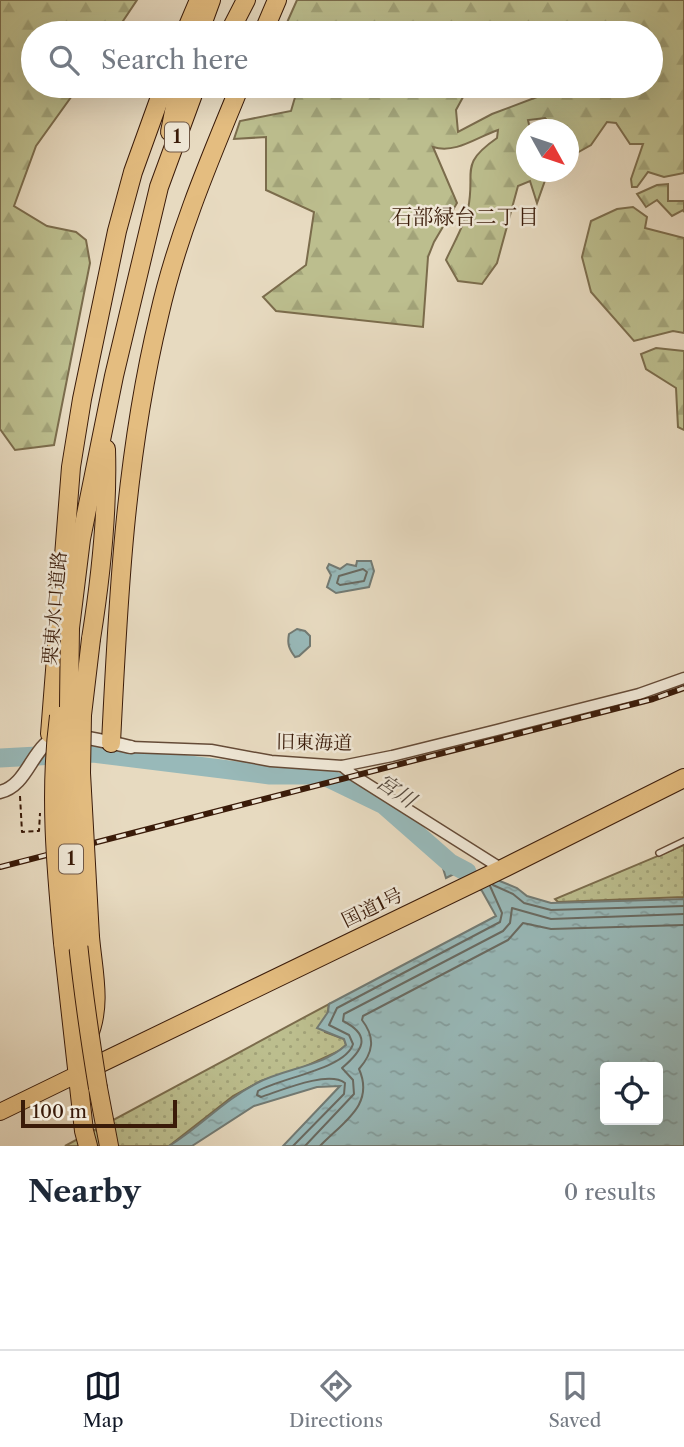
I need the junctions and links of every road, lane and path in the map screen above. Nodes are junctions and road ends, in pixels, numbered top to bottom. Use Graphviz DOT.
graph roads {
  1 [pos="199,0"];
  2 [pos="211,0"];
  3 [pos="232,0"];
  4 [pos="246,0"];
  5 [pos="277,0"];
  6 [pos="190,21"];
  7 [pos="203,21"];
  8 [pos="223,21"];
  9 [pos="235,21"];
  10 [pos="267,21"];
  11 [pos="160,98"];
  12 [pos="177,98"];
  13 [pos="192,98"];
  14 [pos="200,98"];
  15 [pos="235,98"];
  16 [pos="159,187"];
  17 [pos="105,418"];
  18 [pos="70,628"];
  19 [pos="684,678"];
  20 [pos="111,743"];
  21 [pos="45,745"];
  22 [pos="131,747"];
  23 [pos="342,766"];
  24 [pos="684,778"];
  25 [pos="19,790"];
  26 [pos="0,792"];
  27 [pos="39,813"];
  28 [pos="684,841"];
  29 [pos="659,853"];
  30 [pos="497,871"];
  31 [pos="78,1074"];
  32 [pos="0,1112"];
  33 [pos="88,1146"];
  34 [pos="109,1146"];
  1 -- 6 [label="highway"];
  2 -- 7 [label="highway"];
  3 -- 8 [label="highway"];
  4 -- 9 [label="highway"];
  5 -- 10 [label="highway"];
  11 -- 21 [label="highway"];
  12 -- 16 [label="highway"];
  13 -- 16 [label="highway, 栗東水口道路 / 1"];
  14 -- 16 [label="highway"];
  15 -- 20 [label="highway"];
  16 -- 17 [label="highway, 栗東水口道路 / 1"];
  17 -- 18 [label="highway, 栗東水口道路 / 1"];
  17 -- 31 [label="highway, 1, bridge"];
  18 -- 31 [label="highway, 1, bridge"];
  18 -- 34 [label="highway, 栗東水口道路 / 1, bridge"];
  19 -- 23 [label="street, 旧東海道"];
  20 -- 21 [label="street, 旧東海道"];
  20 -- 22 [label="street, 旧東海道"];
  21 -- 26 [label="street"];
  22 -- 23 [label="street, 旧東海道"];
  23 -- 30 [label="street"];
  24 -- 30 [label="highway, 国道1号"];
  25 -- 27 [label="path"];
  28 -- 29 [label="lane"];
  30 -- 31 [label="highway, 国道1号"];
  31 -- 32 [label="main road"];
  31 -- 33 [label="highway, 1"];
}
